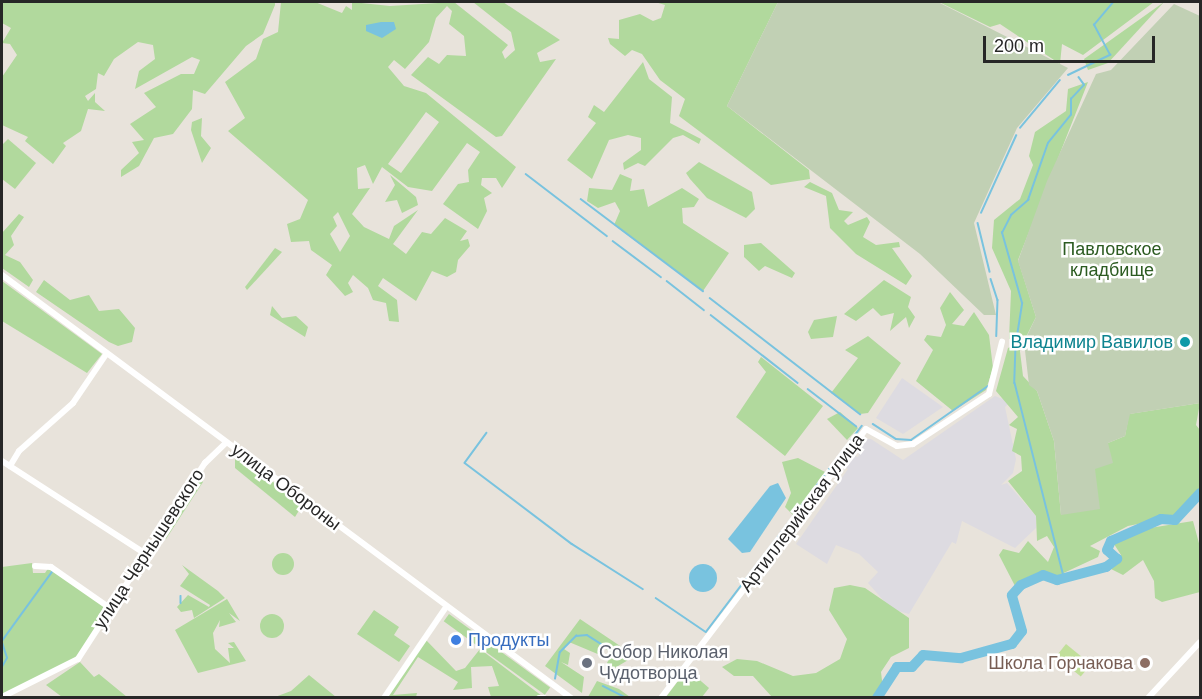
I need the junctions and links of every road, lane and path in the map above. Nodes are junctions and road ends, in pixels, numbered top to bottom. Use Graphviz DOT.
graph roads {
  1 [pos="2,275"];
  2 [pos="1002,342"];
  3 [pos="107,353"];
  4 [pos="226,443"];
  5 [pos="2,460"];
  6 [pos="10,466"];
  7 [pos="146,554"];
  8 [pos="35,566"];
  9 [pos="110,608"];
  10 [pos="446,608"];
  11 [pos="1200,642"];
  12 [pos="2,697"];
  13 [pos="568,697"];
  14 [pos="384,698"];
  15 [pos="661,698"];
  16 [pos="1148,698"];
  1 -- 3 [label="street, улица Обороны"];
  2 -- 15 [label="street, Артиллерийская улица"];
  3 -- 4 [label="street, улица Обороны"];
  3 -- 6 [label="street"];
  4 -- 7 [label="street, улица Чернышевского"];
  4 -- 10 [label="street, улица Обороны"];
  5 -- 6 [label="street"];
  6 -- 7 [label="street"];
  7 -- 9 [label="street, улица Чернышевского"];
  8 -- 9 [label="street"];
  9 -- 12 [label="street, улица Чернышевского"];
  10 -- 13 [label="street, улица Обороны"];
  10 -- 14 [label="street"];
  11 -- 16 [label="street"];
}
